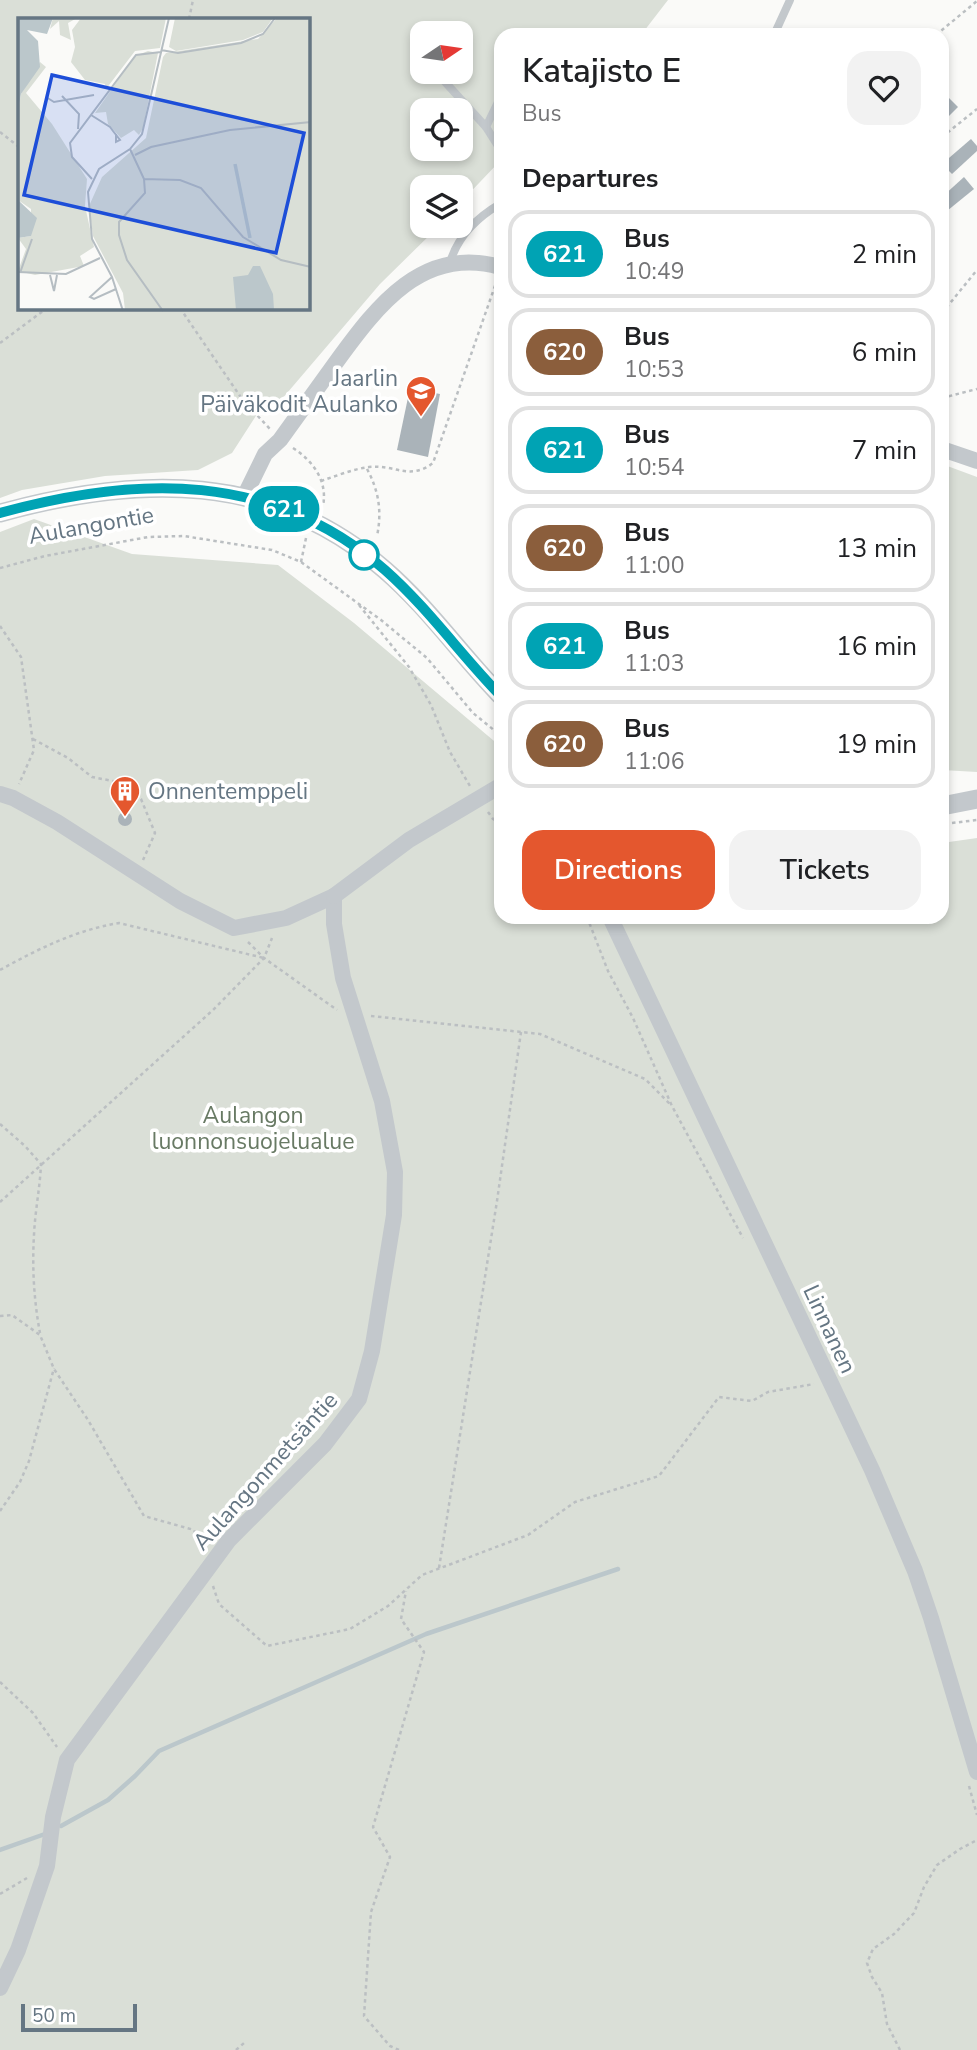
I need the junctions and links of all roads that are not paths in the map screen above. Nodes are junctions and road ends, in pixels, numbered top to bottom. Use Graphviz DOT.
graph roads {
  1 [pos="790,0"];
  2 [pos="778,28"];
  3 [pos="447,84"];
  4 [pos="494,109"];
  5 [pos="485,127"];
  6 [pos="494,140"];
  7 [pos="494,208"];
  8 [pos="449,266"];
  9 [pos="494,272"];
  10 [pos="949,451"];
  11 [pos="977,461"];
  12 [pos="245,495"];
  13 [pos="0,513"];
  14 [pos="494,688"];
  15 [pos="494,790"];
  16 [pos="6,796"];
  17 [pos="977,799"];
  18 [pos="949,805"];
  19 [pos="334,896"];
  20 [pos="613,924"];
  21 [pos="972,1775"];
  22 [pos="0,1988"];
  1 -- 2 [label="lane"];
  3 -- 5 [label="lane"];
  4 -- 5 [label="lane"];
  5 -- 6 [label="lane"];
  7 -- 8 [label="lane"];
  8 -- 9 [label="street"];
  8 -- 12 [label="street"];
  10 -- 11 [label="street"];
  12 -- 13 [label="street, Aulangontie"];
  12 -- 14 [label="street, Aulangontie"];
  15 -- 19 [label="street"];
  16 -- 19 [label="street"];
  17 -- 18 [label="street"];
  19 -- 22 [label="street, Aulangonmetsäntie"];
  20 -- 21 [label="street, Linnanen"];
}
